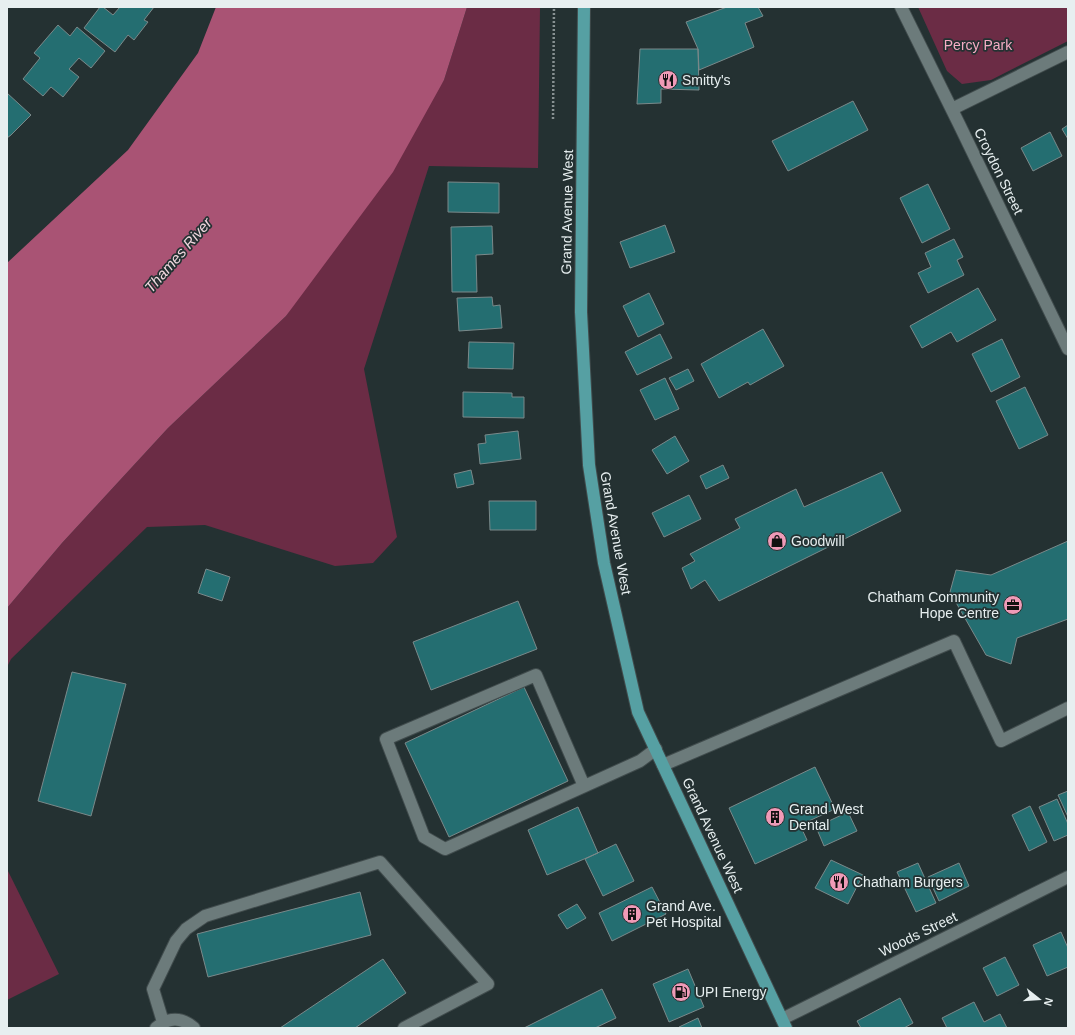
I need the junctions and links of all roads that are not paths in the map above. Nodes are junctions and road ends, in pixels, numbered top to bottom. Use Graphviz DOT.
graph roads {
  1 [pos="584,7"];
  2 [pos="901,7"];
  3 [pos="1068,52"];
  4 [pos="952,109"];
  5 [pos="1068,349"];
  6 [pos="1068,708"];
  7 [pos="656,749"];
  8 [pos="663,765"];
  9 [pos="584,786"];
  10 [pos="1068,876"];
  11 [pos="784,1023"];
  12 [pos="159,1025"];
  13 [pos="194,1028"];
  14 [pos="404,1028"];
  1 -- 7 [label="main road, Grand Avenue West"];
  2 -- 4 [label="street, Croydon Street"];
  3 -- 4 [label="street"];
  4 -- 5 [label="street, Croydon Street"];
  6 -- 8 [label="street"];
  7 -- 8 [label="main road, Grand Avenue West"];
  7 -- 9 [label="street"];
  8 -- 11 [label="main road, Grand Avenue West"];
  9 -- 9 [label="street"];
  10 -- 11 [label="street, Woods Street"];
  12 -- 13 [label="street"];
  12 -- 14 [label="street"];
}
